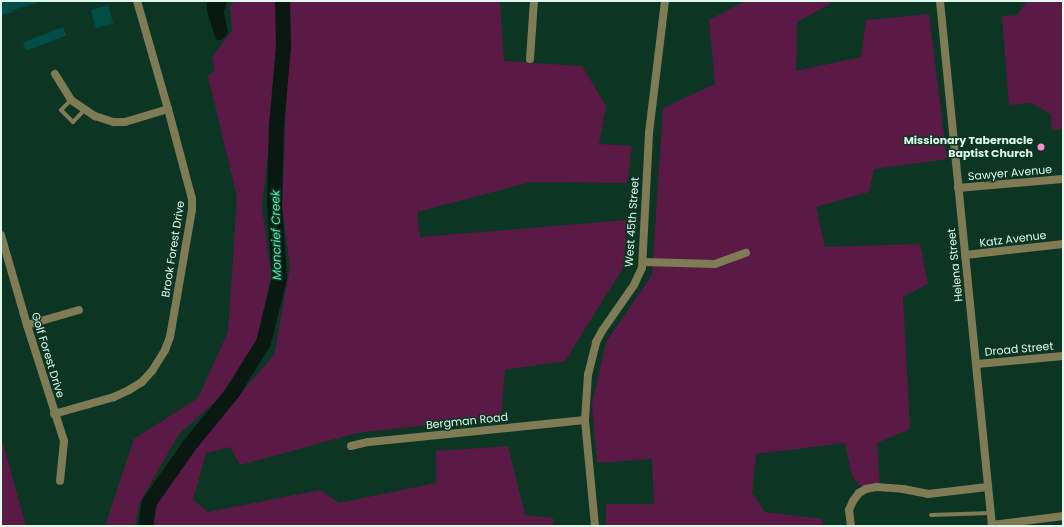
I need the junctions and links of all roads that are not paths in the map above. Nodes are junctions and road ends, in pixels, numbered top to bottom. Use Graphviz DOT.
graph roads {
  1 [pos="136,1"];
  2 [pos="534,1"];
  3 [pos="665,1"];
  4 [pos="940,1"];
  5 [pos="530,59"];
  6 [pos="55,74"];
  7 [pos="71,100"];
  8 [pos="168,109"];
  9 [pos="84,110"];
  10 [pos="1063,179"];
  11 [pos="958,188"];
  12 [pos="1,235"];
  13 [pos="1063,244"];
  14 [pos="746,253"];
  15 [pos="965,255"];
  16 [pos="642,262"];
  17 [pos="79,310"];
  18 [pos="27,325"];
  19 [pos="1063,356"];
  20 [pos="977,364"];
  21 [pos="54,414"];
  22 [pos="585,420"];
  23 [pos="351,446"];
  24 [pos="60,481"];
  25 [pos="988,487"];
  26 [pos="990,513"];
  27 [pos="931,515"];
  28 [pos="1063,516"];
  29 [pos="595,526"];
  30 [pos="851,526"];
  31 [pos="992,526"];
  1 -- 8 [label="street, Brook Forest Drive"];
  2 -- 5 [label="street"];
  3 -- 16 [label="street, West 45th Street"];
  4 -- 11 [label="street, Helena Street"];
  6 -- 7 [label="street"];
  7 -- 9 [label="street"];
  7 -- 9 [label="lane"];
  8 -- 9 [label="street"];
  8 -- 21 [label="street, Brook Forest Drive"];
  10 -- 11 [label="street, Sawyer Avenue"];
  11 -- 15 [label="street, Helena Street"];
  12 -- 18 [label="street, Golf Forest Drive"];
  13 -- 15 [label="street, Katz Avenue"];
  14 -- 16 [label="street"];
  15 -- 20 [label="street, Helena Street"];
  16 -- 22 [label="street, West 45th Street"];
  17 -- 18 [label="street"];
  18 -- 21 [label="street, Golf Forest Drive"];
  19 -- 20 [label="street, Droad Street"];
  20 -- 25 [label="street, Helena Street"];
  21 -- 24 [label="street, Golf Forest Drive"];
  22 -- 23 [label="street, Bergman Road"];
  22 -- 29 [label="street, West 45th Street"];
  25 -- 26 [label="street, Helena Street"];
  25 -- 30 [label="street"];
  26 -- 27 [label="lane"];
  26 -- 31 [label="street, Helena Street"];
  28 -- 31 [label="street"];
}
